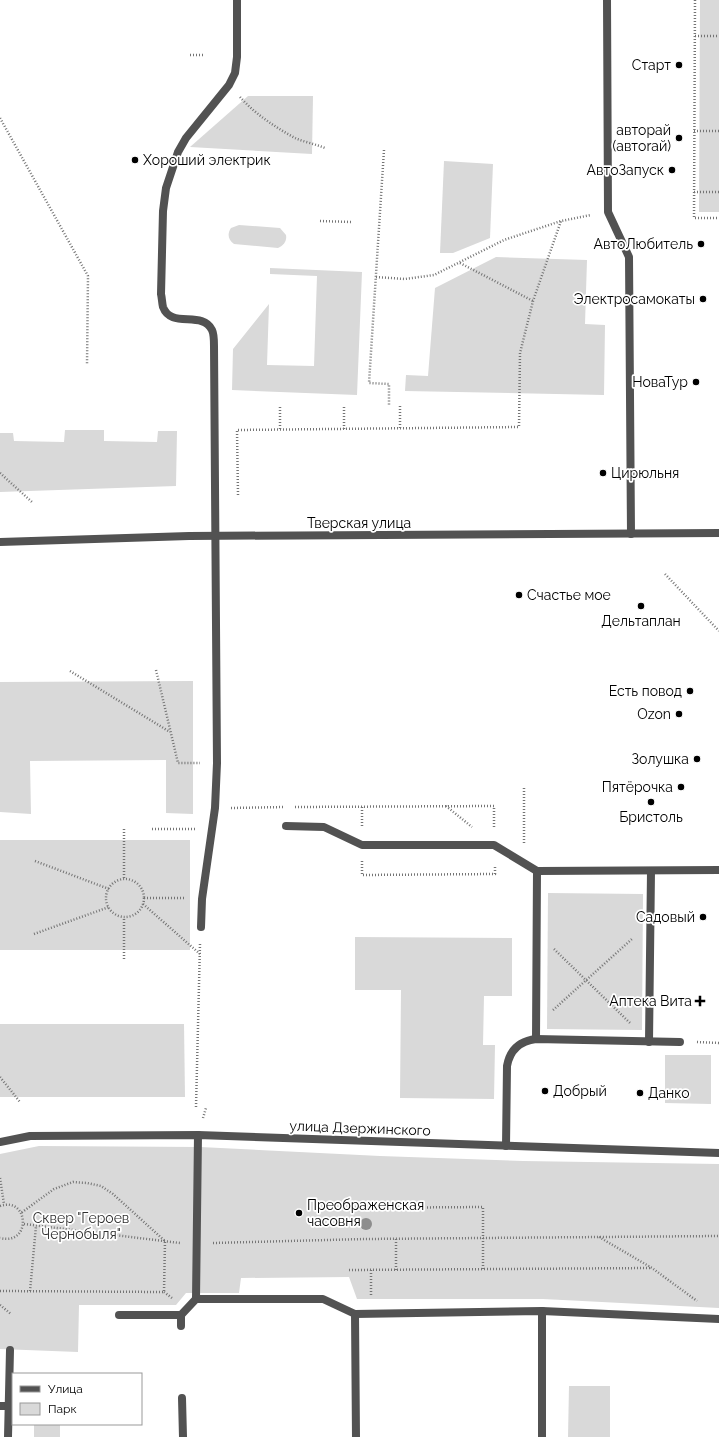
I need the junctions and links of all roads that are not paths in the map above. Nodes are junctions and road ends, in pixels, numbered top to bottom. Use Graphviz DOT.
graph roads {
  1 [pos="237,0"];
  2 [pos="607,0"];
  3 [pos="719,533"];
  4 [pos="631,534"];
  5 [pos="216,536"];
  6 [pos="0,542"];
  7 [pos="286,826"];
  8 [pos="719,870"];
  9 [pos="537,871"];
  10 [pos="651,871"];
  11 [pos="201,927"];
  12 [pos="536,1039"];
  13 [pos="649,1042"];
  14 [pos="680,1042"];
  15 [pos="198,1135"];
  16 [pos="0,1142"];
  17 [pos="506,1146"];
  18 [pos="719,1153"];
  19 [pos="196,1299"];
  20 [pos="542,1311"];
  21 [pos="355,1314"];
  22 [pos="119,1315"];
  23 [pos="181,1315"];
  24 [pos="719,1319"];
  25 [pos="181,1326"];
  26 [pos="10,1350"];
  27 [pos="182,1398"];
  28 [pos="4,1406"];
  29 [pos="8,1437"];
  30 [pos="183,1437"];
  31 [pos="356,1437"];
  32 [pos="542,1437"];
  1 -- 5 [label="street"];
  2 -- 4 [label="street"];
  3 -- 4 [label="street, Тверская улица"];
  4 -- 5 [label="street, Тверская улица"];
  5 -- 6 [label="street, Тверская улица"];
  5 -- 11 [label="street"];
  7 -- 9 [label="street"];
  8 -- 10 [label="street"];
  9 -- 10 [label="street"];
  9 -- 12 [label="street"];
  10 -- 13 [label="street"];
  12 -- 13 [label="street"];
  12 -- 17 [label="street"];
  13 -- 14 [label="street"];
  15 -- 16 [label="street, улица Дзержинского"];
  15 -- 17 [label="street, улица Дзержинского"];
  15 -- 19 [label="street"];
  17 -- 18 [label="street, улица Дзержинского"];
  19 -- 21 [label="street"];
  19 -- 23 [label="street"];
  20 -- 21 [label="street"];
  20 -- 24 [label="street"];
  20 -- 32 [label="street"];
  21 -- 31 [label="street"];
  22 -- 23 [label="street"];
  23 -- 25 [label="street"];
  26 -- 28 [label="street"];
  27 -- 30 [label="street"];
  28 -- 29 [label="street"];
}
